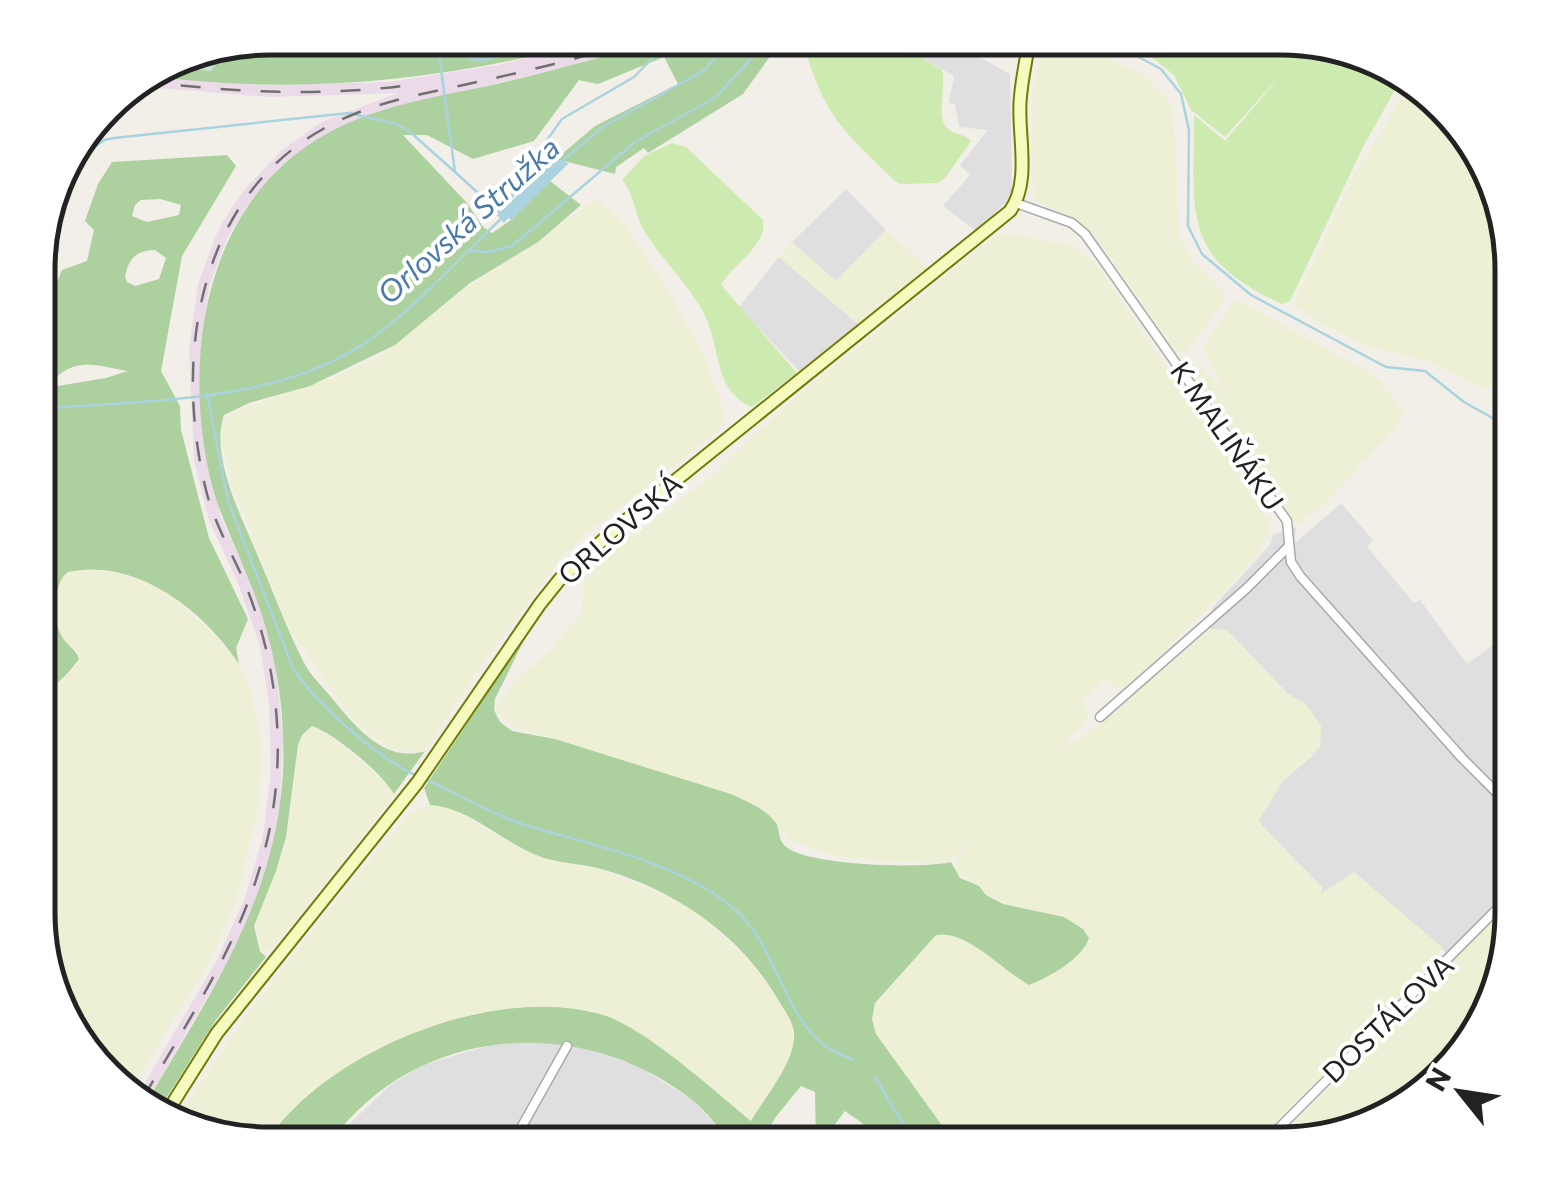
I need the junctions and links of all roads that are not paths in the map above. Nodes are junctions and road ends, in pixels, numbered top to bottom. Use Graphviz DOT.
graph roads {
  1 [pos="1027,55"];
  2 [pos="1016,203"];
  3 [pos="1288,547"];
  4 [pos="1100,717"];
  5 [pos="1495,791"];
  6 [pos="1495,911"];
  7 [pos="567,1046"];
  8 [pos="171,1103"];
  9 [pos="522,1127"];
  10 [pos="1280,1127"];
  1 -- 2 [label="main road"];
  2 -- 3 [label="street, K MALIŇÁKU"];
  2 -- 8 [label="main road, ORLOVSKÁ"];
  3 -- 4 [label="street, K MALIŇÁKU"];
  3 -- 5 [label="street"];
  6 -- 10 [label="street, DOSTÁLOVA"];
  7 -- 9 [label="street"];
}
